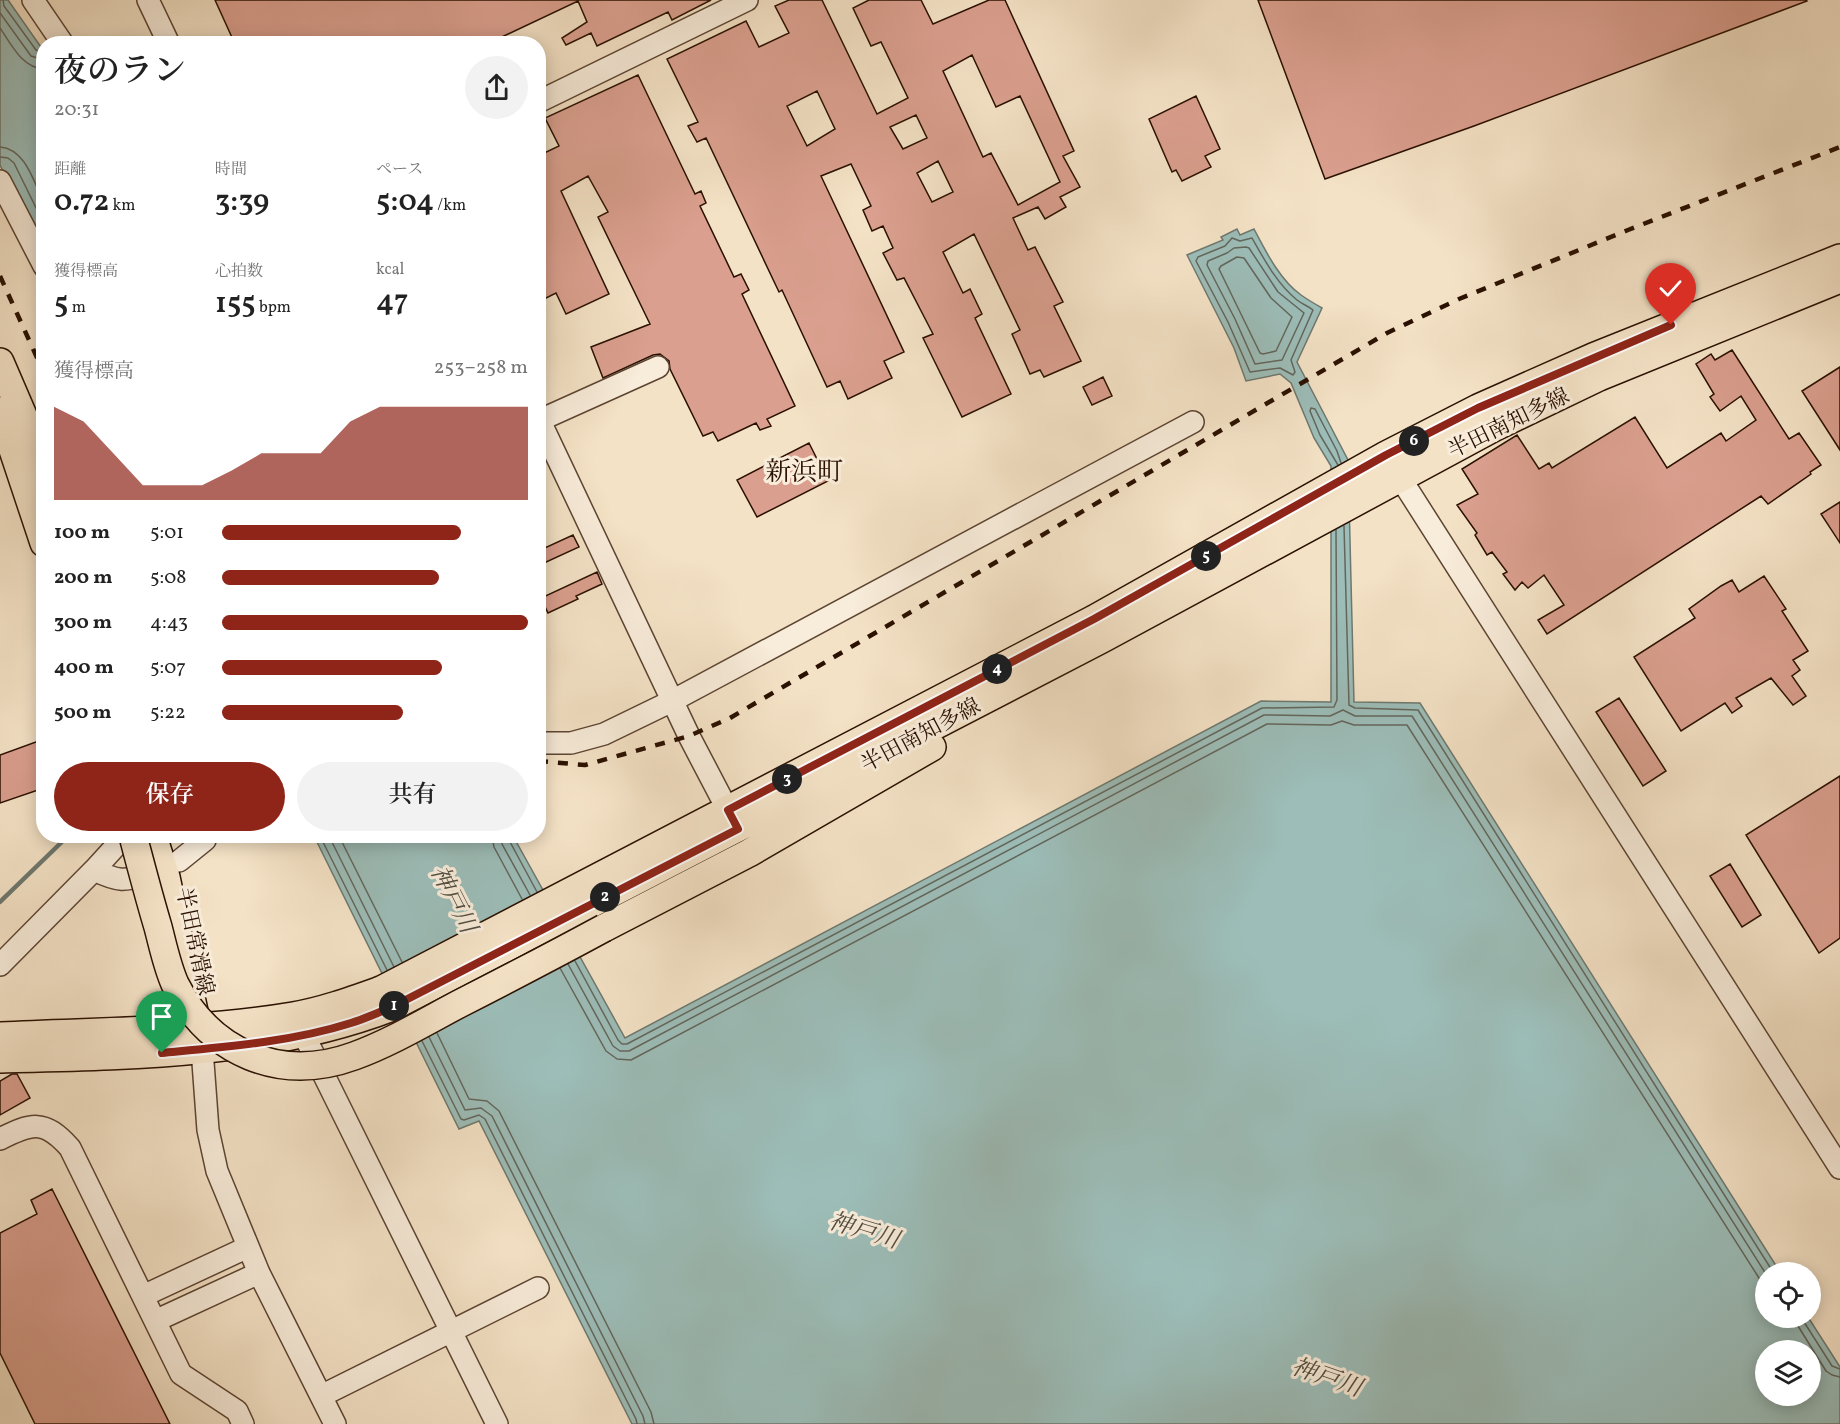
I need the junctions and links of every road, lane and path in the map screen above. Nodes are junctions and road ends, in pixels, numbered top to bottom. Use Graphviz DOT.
graph roads {
  1 [pos="33,0"];
  2 [pos="148,0"];
  3 [pos="747,0"];
  4 [pos="58,36"];
  5 [pos="165,36"];
  6 [pos="546,98"];
  7 [pos="0,181"];
  8 [pos="1840,248"];
  9 [pos="36,251"];
  10 [pos="1840,258"];
  11 [pos="1840,279"];
  12 [pos="1840,288"];
  13 [pos="1754,303"];
  14 [pos="0,362"];
  15 [pos="658,367"];
  16 [pos="0,396"];
  17 [pos="0,411"];
  18 [pos="546,416"];
  19 [pos="1193,422"];
  20 [pos="546,434"];
  21 [pos="36,450"];
  22 [pos="1393,466"];
  23 [pos="36,488"];
  24 [pos="1307,513"];
  25 [pos="36,519"];
  26 [pos="1102,639"];
  27 [pos="672,701"];
  28 [pos="546,743"];
  29 [pos="733,820"];
  30 [pos="119,843"];
  31 [pos="135,843"];
  32 [pos="157,843"];
  33 [pos="170,843"];
  34 [pos="201,843"];
  35 [pos="171,866"];
  36 [pos="94,870"];
  37 [pos="0,965"];
  38 [pos="386,999"];
  39 [pos="304,1035"];
  40 [pos="0,1036"];
  41 [pos="205,1040"];
  42 [pos="34,1046"];
  43 [pos="0,1059"];
  44 [pos="0,1139"];
  45 [pos="1840,1167"];
  46 [pos="248,1247"];
  47 [pos="259,1273"];
  48 [pos="538,1288"];
  49 [pos="143,1296"];
  50 [pos="155,1321"];
  51 [pos="451,1331"];
  52 [pos="321,1396"];
  53 [pos="243,1424"];
  54 [pos="334,1424"];
  55 [pos="497,1424"];
  1 -- 4 [label="street"];
  2 -- 5 [label="street"];
  3 -- 6 [label="street"];
  7 -- 9 [label="street"];
  8 -- 13 [label="street"];
  10 -- 13 [label="main road, 半田南知多線"];
  11 -- 13 [label="main road, 半田南知多線"];
  12 -- 13 [label="street"];
  13 -- 22 [label="main road, 半田南知多線"];
  14 -- 21 [label="main road"];
  15 -- 18 [label="street"];
  16 -- 23 [label="main road"];
  17 -- 25 [label="main road"];
  19 -- 27 [label="street"];
  20 -- 27 [label="street"];
  22 -- 24 [label="main road, 半田南知多線"];
  22 -- 45 [label="street"];
  24 -- 26 [label="main road, 半田南知多線"];
  24 -- 29 [label="main road, 半田南知多線"];
  26 -- 29 [label="main road, 半田南知多線"];
  26 -- 31 [label="main road, bridge"];
  27 -- 28 [label="street"];
  27 -- 29 [label="street"];
  29 -- 38 [label="main road, 半田南知多線"];
  30 -- 36 [label="street"];
  32 -- 35 [label="main road, 半田常滑線"];
  33 -- 35 [label="main road, 半田常滑線"];
  34 -- 35 [label="street"];
  35 -- 36 [label="street"];
  35 -- 41 [label="main road, 半田常滑線"];
  36 -- 37 [label="street"];
  38 -- 39 [label="main road, 半田南知多線"];
  38 -- 41 [label="main road, 半田南知多線"];
  39 -- 41 [label="main road, 半田南知多線"];
  39 -- 51 [label="street"];
  40 -- 42 [label="main road, 半田南知多線"];
  41 -- 42 [label="main road, 半田南知多線"];
  41 -- 46 [label="street"];
  42 -- 43 [label="main road, 半田南知多線"];
  44 -- 49 [label="street"];
  46 -- 47 [label="street"];
  46 -- 49 [label="street"];
  47 -- 50 [label="street"];
  47 -- 52 [label="street"];
  48 -- 51 [label="street"];
  49 -- 50 [label="street"];
  50 -- 53 [label="street"];
  51 -- 52 [label="street"];
  51 -- 55 [label="street"];
  52 -- 54 [label="street"];
}
